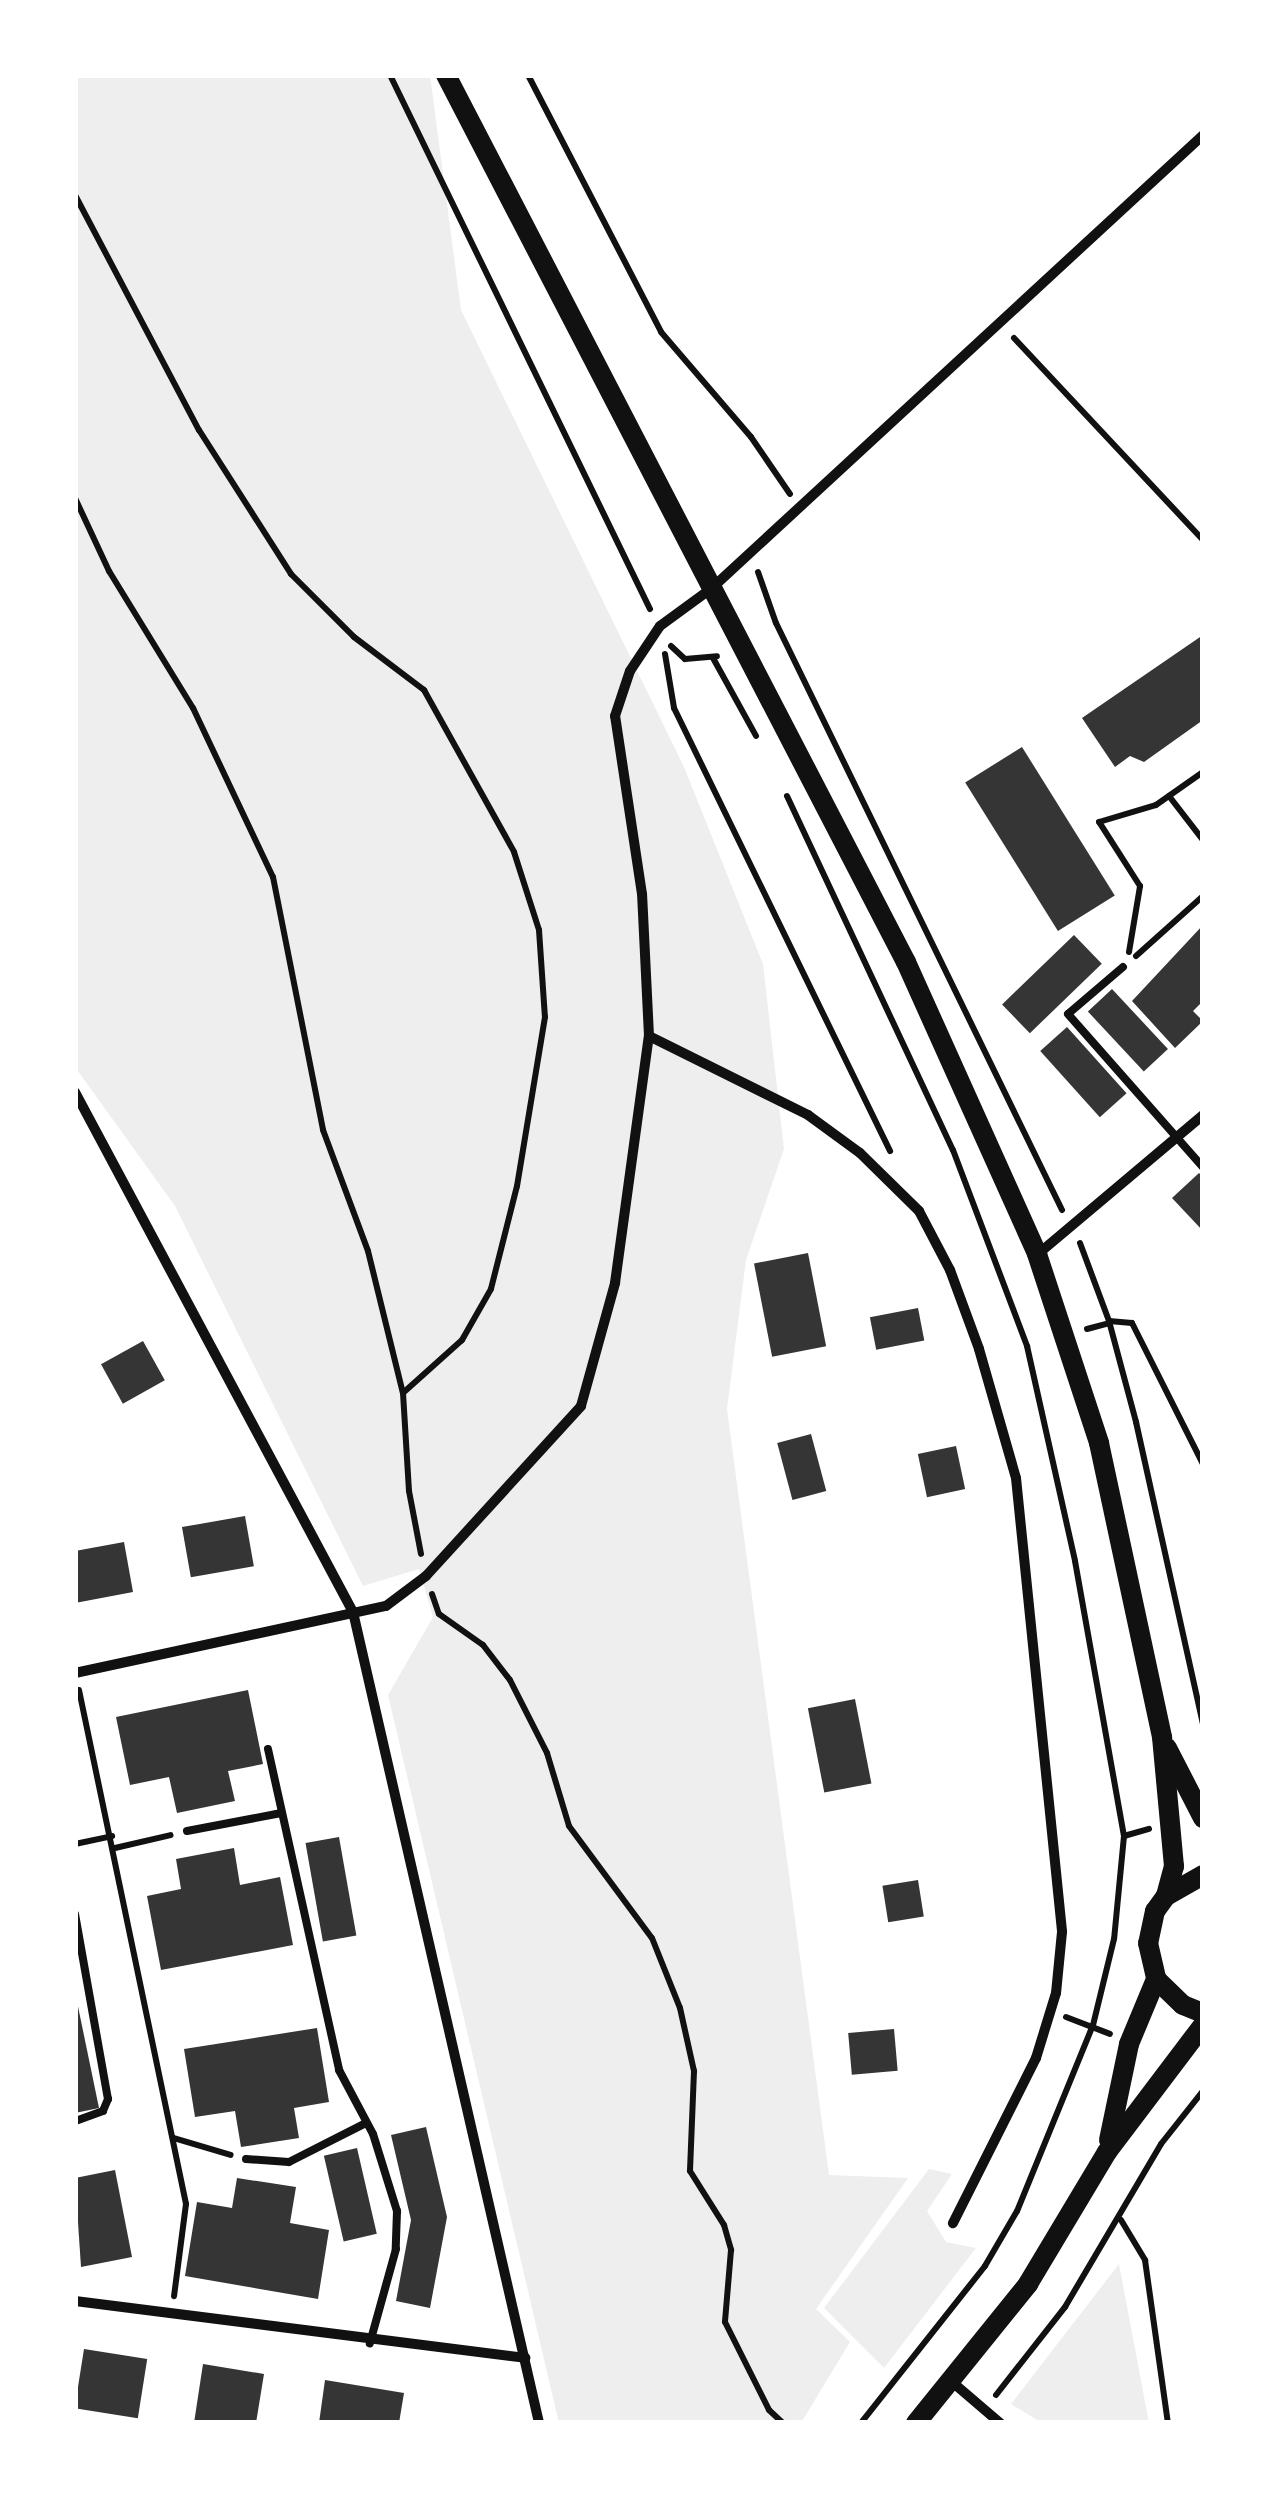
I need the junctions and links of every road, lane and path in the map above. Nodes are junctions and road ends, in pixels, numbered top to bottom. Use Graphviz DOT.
graph roads {
  1 [pos="390,75"];
  2 [pos="446,75"];
  3 [pos="528,75"];
  4 [pos="1203,135"];
  5 [pos="75,195"];
  6 [pos="999,322"];
  7 [pos="75,498"];
  8 [pos="798,508"];
  9 [pos="1203,540"];
  10 [pos="712,588"];
  11 [pos="660,626"];
  12 [pos="762,748"];
  13 [pos="1203,772"];
  14 [pos="779,781"];
  15 [pos="1169,796"];
  16 [pos="1203,840"];
  17 [pos="1203,896"];
  18 [pos="1124,967"];
  19 [pos="648,1036"];
  20 [pos="75,1092"];
  21 [pos="1203,1115"];
  22 [pos="1177,1138"];
  23 [pos="892,1157"];
  24 [pos="1203,1167"];
  25 [pos="1037,1254"];
  26 [pos="1110,1321"];
  27 [pos="404,1393"];
  28 [pos="1203,1464"];
  29 [pos="426,1576"];
  30 [pos="353,1612"];
  31 [pos="75,1673"];
  32 [pos="81,1695"];
  33 [pos="1162,1737"];
  34 [pos="268,1749"];
  35 [pos="281,1813"];
  36 [pos="1203,1818"];
  37 [pos="186,1831"];
  38 [pos="112,1836"];
  39 [pos="75,1844"];
  40 [pos="115,1848"];
  41 [pos="1203,1875"];
  42 [pos="1166,1896"];
  43 [pos="75,1914"];
  44 [pos="1156,1979"];
  45 [pos="1203,2013"];
  46 [pos="1203,2025"];
  47 [pos="1203,2091"];
  48 [pos="75,2121"];
  49 [pos="366,2122"];
  50 [pos="174,2138"];
  51 [pos="1107,2152"];
  52 [pos="246,2160"];
  53 [pos="1121,2220"];
  54 [pos="953,2223"];
  55 [pos="75,2301"];
  56 [pos="170,2315"];
  57 [pos="370,2343"];
  58 [pos="525,2358"];
  59 [pos="950,2380"];
  60 [pos="983,2411"];
  61 [pos="540,2423"];
  62 [pos="784,2423"];
  63 [pos="861,2423"];
  64 [pos="916,2423"];
  65 [pos="1000,2423"];
  66 [pos="1168,2423"];
  1 -- 11 [label="path"];
  2 -- 10 [label="main road"];
  3 -- 8 [label="path"];
  4 -- 6 [label="street"];
  5 -- 27 [label="path"];
  6 -- 8 [label="street"];
  6 -- 9 [label="path"];
  7 -- 27 [label="path"];
  8 -- 10 [label="street"];
  10 -- 11 [label="street"];
  10 -- 25 [label="main road"];
  11 -- 12 [label="path"];
  11 -- 19 [label="street"];
  11 -- 23 [label="path"];
  13 -- 15 [label="path"];
  14 -- 63 [label="path"];
  15 -- 16 [label="path"];
  15 -- 18 [label="path"];
  17 -- 18 [label="path"];
  18 -- 22 [label="lane"];
  19 -- 29 [label="street"];
  19 -- 54 [label="street"];
  20 -- 30 [label="street"];
  21 -- 22 [label="street"];
  22 -- 24 [label="lane"];
  22 -- 25 [label="street"];
  25 -- 33 [label="main road"];
  26 -- 28 [label="path"];
  27 -- 29 [label="path"];
  29 -- 30 [label="street"];
  29 -- 62 [label="path"];
  30 -- 31 [label="street"];
  30 -- 58 [label="street"];
  32 -- 38 [label="path"];
  33 -- 36 [label="main road"];
  33 -- 42 [label="main road"];
  34 -- 35 [label="lane"];
  35 -- 37 [label="lane"];
  35 -- 49 [label="lane"];
  37 -- 40 [label="path"];
  38 -- 39 [label="path"];
  38 -- 40 [label="path"];
  40 -- 50 [label="path"];
  41 -- 42 [label="main road"];
  42 -- 44 [label="main road"];
  43 -- 48 [label="lane"];
  44 -- 45 [label="main road"];
  44 -- 51 [label="main road"];
  46 -- 51 [label="main road"];
  47 -- 53 [label="path"];
  49 -- 52 [label="lane"];
  49 -- 57 [label="lane"];
  50 -- 52 [label="path"];
  50 -- 56 [label="path"];
  51 -- 59 [label="main road"];
  53 -- 60 [label="path"];
  53 -- 66 [label="path"];
  55 -- 56 [label="street"];
  56 -- 57 [label="street"];
  57 -- 58 [label="street"];
  58 -- 61 [label="street"];
  59 -- 60 [label="street"];
  59 -- 64 [label="main road"];
  60 -- 65 [label="street"];
}
